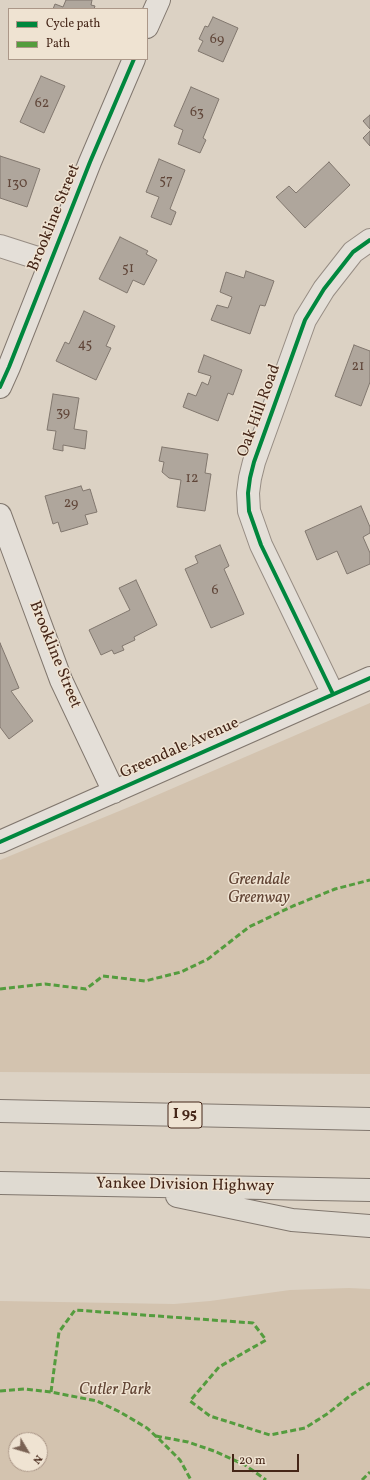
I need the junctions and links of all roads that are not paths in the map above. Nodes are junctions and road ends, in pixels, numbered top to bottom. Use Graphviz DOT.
graph roads {
  1 [pos="158,0"];
  2 [pos="148,25"];
  3 [pos="134,60"];
  4 [pos="370,240"];
  5 [pos="0,246"];
  6 [pos="50,262"];
  7 [pos="0,387"];
  8 [pos="0,515"];
  9 [pos="370,678"];
  10 [pos="333,694"];
  11 [pos="114,792"];
  12 [pos="0,842"];
  13 [pos="0,1111"];
  14 [pos="370,1119"];
  15 [pos="0,1183"];
  16 [pos="125,1185"];
  17 [pos="370,1190"];
  18 [pos="370,1226"];
  1 -- 2 [label="street"];
  3 -- 6 [label="street, Brookline Street"];
  4 -- 10 [label="street, Oak Hill Road"];
  5 -- 6 [label="street"];
  6 -- 7 [label="street, Brookline Street"];
  8 -- 11 [label="street, Brookline Street"];
  9 -- 10 [label="street, Greendale Avenue"];
  10 -- 11 [label="street, Greendale Avenue"];
  11 -- 12 [label="street, Greendale Avenue"];
  13 -- 14 [label="highway, I 95"];
  15 -- 16 [label="highway, Yankee Division Highway"];
  16 -- 17 [label="highway, Yankee Division Highway"];
  16 -- 18 [label="highway"];
}
